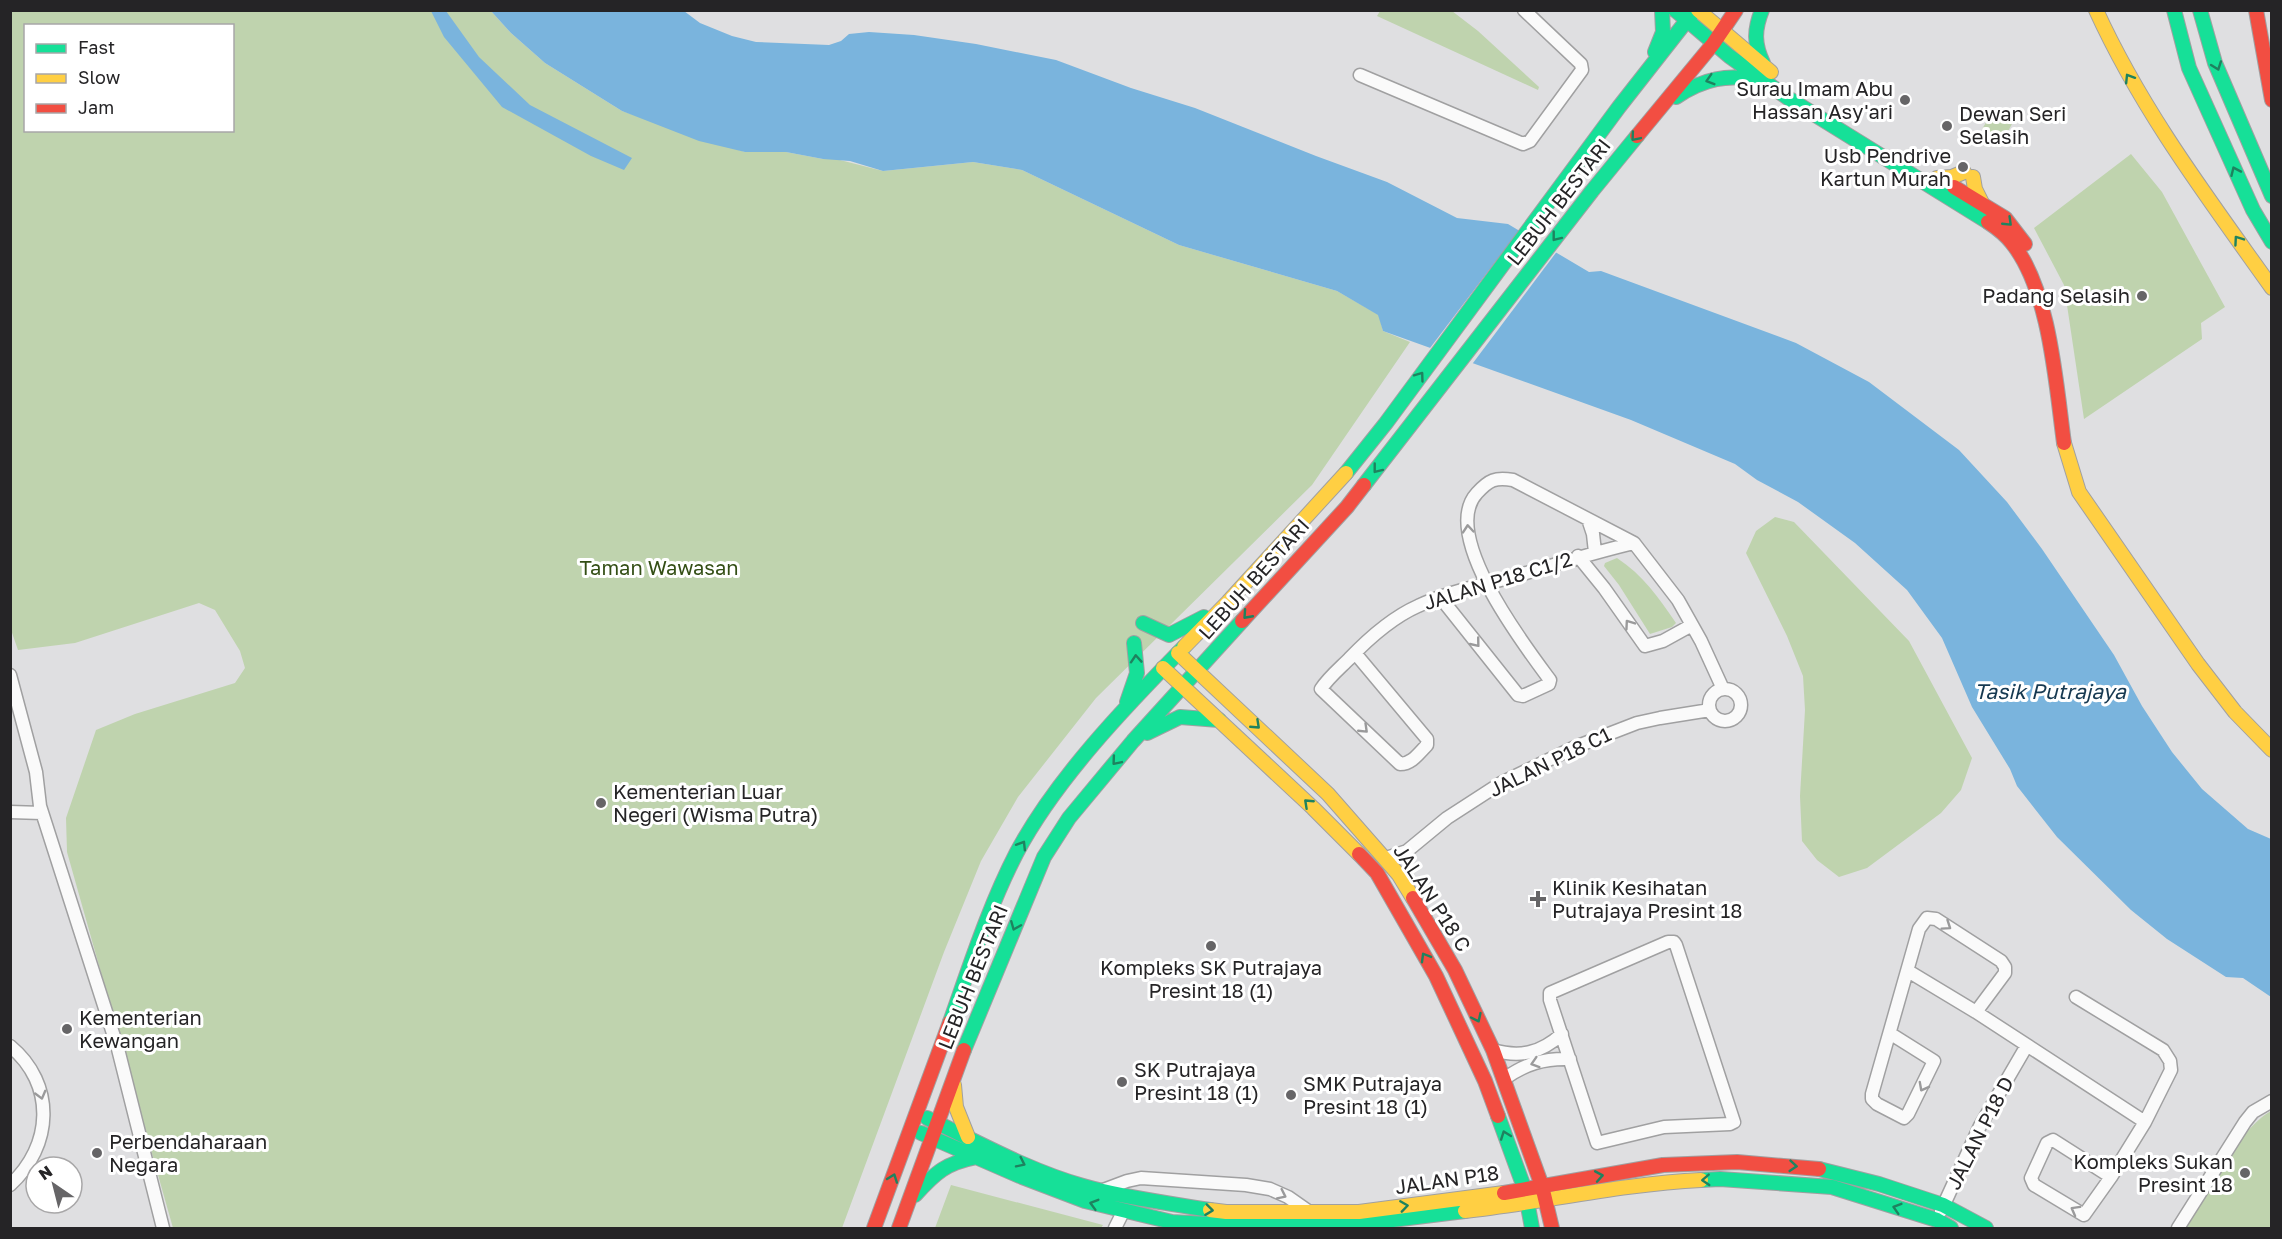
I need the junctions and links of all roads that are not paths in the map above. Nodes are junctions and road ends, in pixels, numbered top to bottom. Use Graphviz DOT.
graph roads {
  1 [pos="1524,10"];
  2 [pos="1662,10"];
  3 [pos="1674,10"];
  4 [pos="1736,10"];
  5 [pos="1762,10"];
  6 [pos="2096,10"];
  7 [pos="2174,10"];
  8 [pos="2200,10"];
  9 [pos="2256,10"];
  10 [pos="1693,14"];
  11 [pos="1723,31"];
  12 [pos="1713,44"];
  13 [pos="1765,68"];
  14 [pos="1360,75"];
  15 [pos="1767,83"];
  16 [pos="2271,100"];
  17 [pos="1619,107"];
  18 [pos="1656,112"];
  19 [pos="1938,178"];
  20 [pos="1957,196"];
  21 [pos="2271,196"];
  22 [pos="1982,203"];
  23 [pos="2271,242"];
  24 [pos="2271,288"];
  25 [pos="2049,333"];
  26 [pos="1588,519"];
  27 [pos="1634,543"];
  28 [pos="1595,552"];
  29 [pos="1578,556"];
  30 [pos="1486,584"];
  31 [pos="1440,597"];
  32 [pos="1228,602"];
  33 [pos="1143,623"];
  34 [pos="1692,625"];
  35 [pos="1229,635"];
  36 [pos="1134,643"];
  37 [pos="1178,653"];
  38 [pos="1355,653"];
  39 [pos="1163,668"];
  40 [pos="1197,671"];
  41 [pos="10,675"];
  42 [pos="1183,687"];
  43 [pos="1723,689"];
  44 [pos="1228,699"];
  45 [pos="1710,710"];
  46 [pos="1121,714"];
  47 [pos="1219,720"];
  48 [pos="1133,741"];
  49 [pos="2271,750"];
  50 [pos="10,805"];
  51 [pos="41,810"];
  52 [pos="10,812"];
  53 [pos="1407,851"];
  54 [pos="1386,858"];
  55 [pos="1399,875"];
  56 [pos="1908,971"];
  57 [pos="2076,997"];
  58 [pos="1977,1012"];
  59 [pos="1562,1034"];
  60 [pos="1891,1034"];
  61 [pos="10,1046"];
  62 [pos="2026,1047"];
  63 [pos="1492,1050"];
  64 [pos="1570,1059"];
  65 [pos="953,1077"];
  66 [pos="1504,1079"];
  67 [pos="2271,1101"];
  68 [pos="917,1115"];
  69 [pos="937,1122"];
  70 [pos="2145,1122"];
  71 [pos="912,1128"];
  72 [pos="932,1137"];
  73 [pos="968,1137"];
  74 [pos="977,1156"];
  75 [pos="2111,1177"];
  76 [pos="10,1185"];
  77 [pos="1542,1186"];
  78 [pos="1525,1190"];
  79 [pos="1102,1191"];
  80 [pos="909,1201"];
  81 [pos="1546,1201"];
  82 [pos="1527,1204"];
  83 [pos="1943,1205"];
  84 [pos="1123,1212"];
  85 [pos="1308,1212"];
  86 [pos="1939,1224"];
  87 [pos="1383,1225"];
  88 [pos="1340,1226"];
  89 [pos="163,1228"];
  90 [pos="874,1228"];
  91 [pos="899,1228"];
  92 [pos="1115,1228"];
  93 [pos="1532,1228"];
  94 [pos="1552,1228"];
  95 [pos="1952,1228"];
  96 [pos="1986,1228"];
  97 [pos="2178,1228"];
  1 -- 14 [label="street"];
  2 -- 17 [label="street"];
  3 -- 10 [label="street"];
  4 -- 11 [label="street, LEBUH BESTARI"];
  5 -- 13 [label="street"];
  24 -- 6 [label="street, one-way"];
  23 -- 7 [label="street, one-way"];
  8 -- 21 [label="street, one-way"];
  9 -- 16 [label="street"];
  10 -- 11 [label="street"];
  10 -- 12 [label="street"];
  10 -- 17 [label="street, LEBUH BESTARI"];
  11 -- 12 [label="street, LEBUH BESTARI"];
  11 -- 13 [label="street"];
  12 -- 15 [label="street"];
  12 -- 18 [label="street, LEBUH BESTARI"];
  13 -- 19 [label="street"];
  15 -- 18 [label="street, one-way"];
  15 -- 20 [label="street"];
  32 -- 17 [label="street, LEBUH BESTARI, one-way"];
  18 -- 35 [label="street, LEBUH BESTARI, one-way"];
  19 -- 20 [label="street"];
  19 -- 22 [label="street"];
  20 -- 22 [label="street"];
  20 -- 25 [label="street"];
  22 -- 25 [label="street, one-way"];
  25 -- 49 [label="street"];
  26 -- 27 [label="street"];
  26 -- 28 [label="street"];
  30 -- 26 [label="street, one-way"];
  27 -- 28 [label="street, JALAN P18 C1/2"];
  27 -- 34 [label="street"];
  28 -- 29 [label="street, JALAN P18 C1/2"];
  29 -- 30 [label="street, JALAN P18 C1/2"];
  34 -- 29 [label="street, one-way"];
  30 -- 31 [label="street, JALAN P18 C1/2"];
  31 -- 30 [label="street, one-way"];
  31 -- 38 [label="street, JALAN P18 C1/2"];
  32 -- 33 [label="street"];
  32 -- 37 [label="street, LEBUH BESTARI"];
  34 -- 43 [label="street"];
  35 -- 40 [label="street, LEBUH BESTARI"];
  35 -- 44 [label="street"];
  46 -- 36 [label="street, one-way"];
  37 -- 39 [label="street, LEBUH BESTARI"];
  37 -- 40 [label="street, JALAN P18 C"];
  38 -- 38 [label="street, JALAN P18 C1/2, one-way"];
  39 -- 42 [label="street, JALAN P18 C"];
  39 -- 46 [label="street, LEBUH BESTARI"];
  40 -- 42 [label="street, LEBUH BESTARI"];
  40 -- 44 [label="street, JALAN P18 C"];
  41 -- 51 [label="street"];
  42 -- 47 [label="street, JALAN P18 C"];
  42 -- 48 [label="street, LEBUH BESTARI"];
  43 -- 45 [label="street"];
  43 -- 45 [label="street"];
  44 -- 54 [label="street, JALAN P18 C, one-way"];
  45 -- 53 [label="street, JALAN P18 C1"];
  68 -- 46 [label="street, LEBUH BESTARI, one-way"];
  47 -- 48 [label="street"];
  78 -- 47 [label="street, JALAN P18 C, one-way"];
  48 -- 65 [label="street, LEBUH BESTARI, one-way"];
  50 -- 51 [label="street"];
  51 -- 52 [label="street"];
  51 -- 89 [label="street"];
  53 -- 54 [label="street, JALAN P18 C1"];
  53 -- 55 [label="street"];
  54 -- 55 [label="street, JALAN P18 C"];
  55 -- 63 [label="street, JALAN P18 C, one-way"];
  56 -- 58 [label="street"];
  56 -- 58 [label="street, one-way"];
  56 -- 60 [label="street"];
  57 -- 70 [label="street"];
  58 -- 62 [label="street"];
  59 -- 63 [label="street"];
  59 -- 64 [label="street"];
  59 -- 64 [label="street"];
  60 -- 60 [label="street, one-way"];
  61 -- 76 [label="street, one-way"];
  62 -- 70 [label="street"];
  62 -- 83 [label="street, JALAN P18 D"];
  63 -- 66 [label="street, JALAN P18 C"];
  64 -- 66 [label="street, one-way"];
  65 -- 69 [label="street, LEBUH BESTARI"];
  65 -- 73 [label="street"];
  66 -- 77 [label="street, JALAN P18 C"];
  67 -- 97 [label="street"];
  68 -- 69 [label="street, JALAN P18"];
  68 -- 71 [label="street, LEBUH BESTARI"];
  69 -- 72 [label="street, LEBUH BESTARI"];
  69 -- 73 [label="street, JALAN P18"];
  70 -- 75 [label="street"];
  71 -- 72 [label="street, JALAN P18"];
  90 -- 71 [label="street, LEBUH BESTARI, one-way"];
  72 -- 74 [label="street, JALAN P18"];
  72 -- 80 [label="street, LEBUH BESTARI"];
  73 -- 79 [label="street, JALAN P18, one-way"];
  74 -- 80 [label="street"];
  84 -- 74 [label="street, JALAN P18, one-way"];
  75 -- 75 [label="street, one-way"];
  77 -- 78 [label="street, JALAN P18"];
  77 -- 81 [label="street, JALAN P18 C"];
  77 -- 83 [label="street, JALAN P18, one-way"];
  78 -- 82 [label="street, JALAN P18 C"];
  85 -- 78 [label="street, JALAN P18, one-way"];
  79 -- 85 [label="street, JALAN P18, one-way"];
  79 -- 85 [label="street, one-way"];
  80 -- 91 [label="street, LEBUH BESTARI"];
  81 -- 82 [label="street, JALAN P18"];
  86 -- 81 [label="street, JALAN P18, one-way"];
  81 -- 94 [label="street, JALAN P18 C"];
  82 -- 87 [label="street, JALAN P18"];
  82 -- 93 [label="street, JALAN P18 C"];
  83 -- 86 [label="street, JALAN P18 D"];
  83 -- 96 [label="street, JALAN P18"];
  84 -- 88 [label="street, JALAN P18"];
  84 -- 92 [label="street"];
  86 -- 95 [label="street, JALAN P18"];
  87 -- 88 [label="street, JALAN P18"];
}
